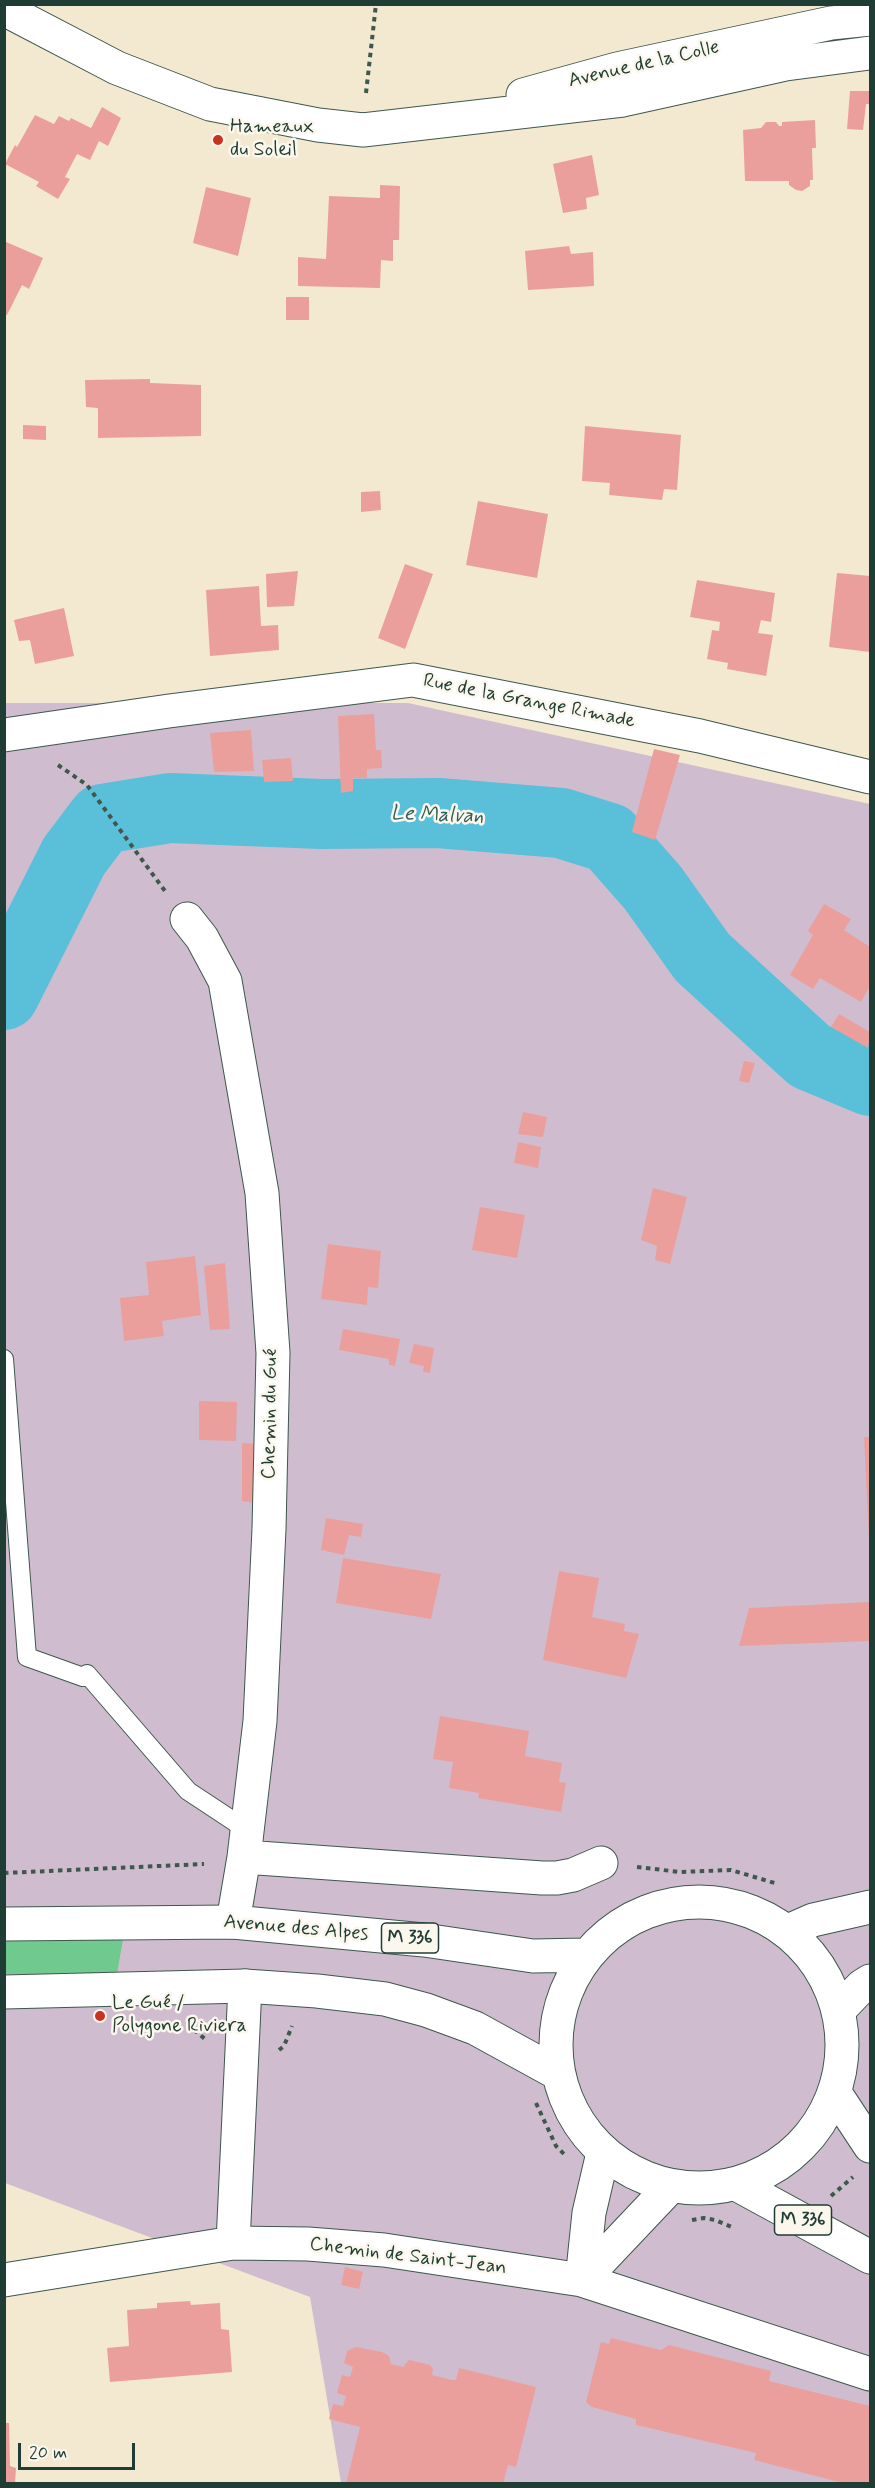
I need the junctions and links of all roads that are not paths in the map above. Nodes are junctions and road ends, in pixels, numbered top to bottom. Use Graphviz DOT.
graph roads {
  1 [pos="4,9"];
  2 [pos="833,14"];
  3 [pos="870,19"];
  4 [pos="870,53"];
  5 [pos="420,123"];
  6 [pos="4,735"];
  7 [pos="870,777"];
  8 [pos="187,919"];
  9 [pos="4,1359"];
  10 [pos="245,1844"];
  11 [pos="601,1863"];
  12 [pos="870,1907"];
  13 [pos="233,1922"];
  14 [pos="4,1924"];
  15 [pos="788,1931"];
  16 [pos="586,1955"];
  17 [pos="870,1981"];
  18 [pos="245,1986"];
  19 [pos="4,1992"];
  20 [pos="839,2010"];
  21 [pos="557,2073"];
  22 [pos="835,2093"];
  23 [pos="603,2152"];
  24 [pos="865,2159"];
  25 [pos="736,2184"];
  26 [pos="671,2186"];
  27 [pos="233,2243"];
  28 [pos="870,2257"];
  29 [pos="4,2280"];
  30 [pos="582,2280"];
  31 [pos="870,2374"];
  1 -- 5 [label="main road, Avenue de la Colle"];
  2 -- 3 [label="main road, Avenue de la Colle"];
  2 -- 5 [label="main road, Avenue de la Colle"];
  4 -- 5 [label="main road, Avenue de la Colle"];
  6 -- 7 [label="main road, Rue de la Grange Rimade"];
  8 -- 10 [label="main road, Chemin du Gué"];
  9 -- 10 [label="lane"];
  10 -- 11 [label="main road"];
  10 -- 13 [label="main road, Chemin du Gué"];
  12 -- 15 [label="main road"];
  13 -- 14 [label="main road, Avenue des Alpes / M 336"];
  13 -- 16 [label="main road, Avenue des Alpes / M 336"];
  15 -- 16 [label="main road"];
  15 -- 20 [label="main road"];
  16 -- 21 [label="main road"];
  17 -- 20 [label="main road"];
  18 -- 19 [label="main road"];
  18 -- 21 [label="main road"];
  18 -- 27 [label="main road"];
  20 -- 22 [label="main road"];
  21 -- 23 [label="main road"];
  22 -- 24 [label="main road"];
  22 -- 25 [label="main road"];
  23 -- 26 [label="main road"];
  23 -- 30 [label="main road"];
  25 -- 26 [label="main road"];
  25 -- 28 [label="main road, M 336"];
  26 -- 30 [label="main road"];
  27 -- 29 [label="main road, Chemin de Saint-Jean"];
  27 -- 30 [label="main road, Chemin de Saint-Jean"];
  30 -- 31 [label="main road, Chemin de Saint-Jean"];
}
